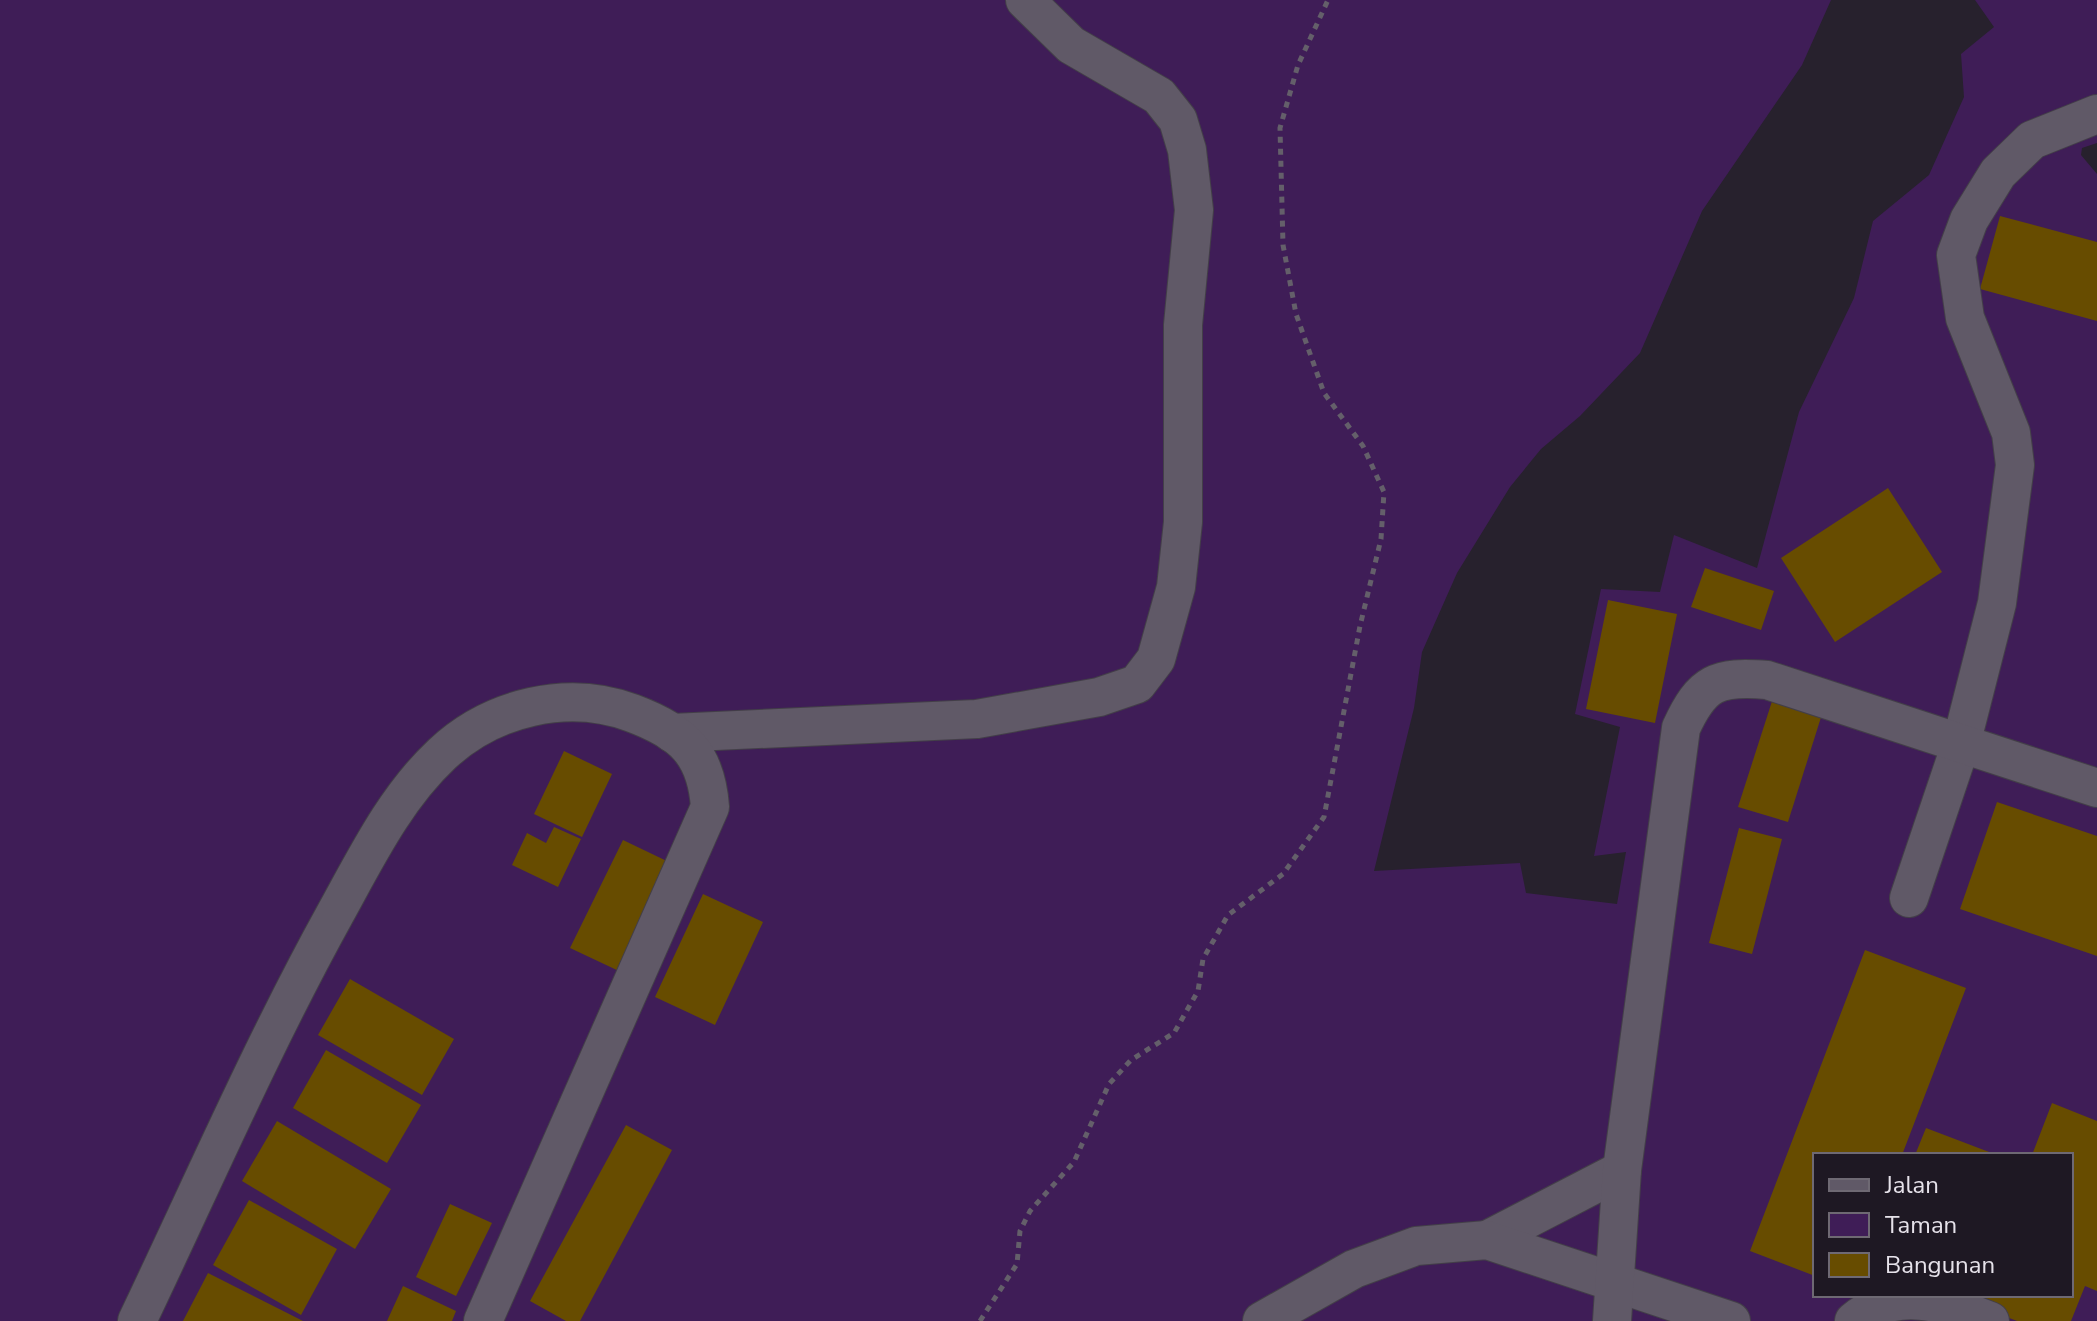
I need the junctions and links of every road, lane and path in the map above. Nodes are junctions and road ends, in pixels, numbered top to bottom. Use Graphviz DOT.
graph roads {
  1 [pos="1025,0"];
  2 [pos="1328,0"];
  3 [pos="2097,114"];
  4 [pos="672,733"];
  5 [pos="1961,744"];
  6 [pos="2097,788"];
  7 [pos="1909,898"];
  8 [pos="1622,1170"];
  9 [pos="1487,1240"];
  10 [pos="1615,1281"];
  11 [pos="137,1321"];
  12 [pos="483,1321"];
  13 [pos="980,1321"];
  14 [pos="1262,1321"];
  15 [pos="1612,1321"];
  16 [pos="1731,1321"];
  17 [pos="1854,1321"];
  18 [pos="1990,1321"];
  1 -- 4 [label="street"];
  2 -- 13 [label="path"];
  3 -- 5 [label="street"];
  4 -- 11 [label="street"];
  4 -- 12 [label="street"];
  5 -- 6 [label="street"];
  5 -- 7 [label="street"];
  5 -- 8 [label="street"];
  8 -- 9 [label="street"];
  8 -- 10 [label="street"];
  9 -- 10 [label="street"];
  9 -- 14 [label="street"];
  10 -- 15 [label="street"];
  10 -- 16 [label="street"];
  17 -- 18 [label="street"];
}
